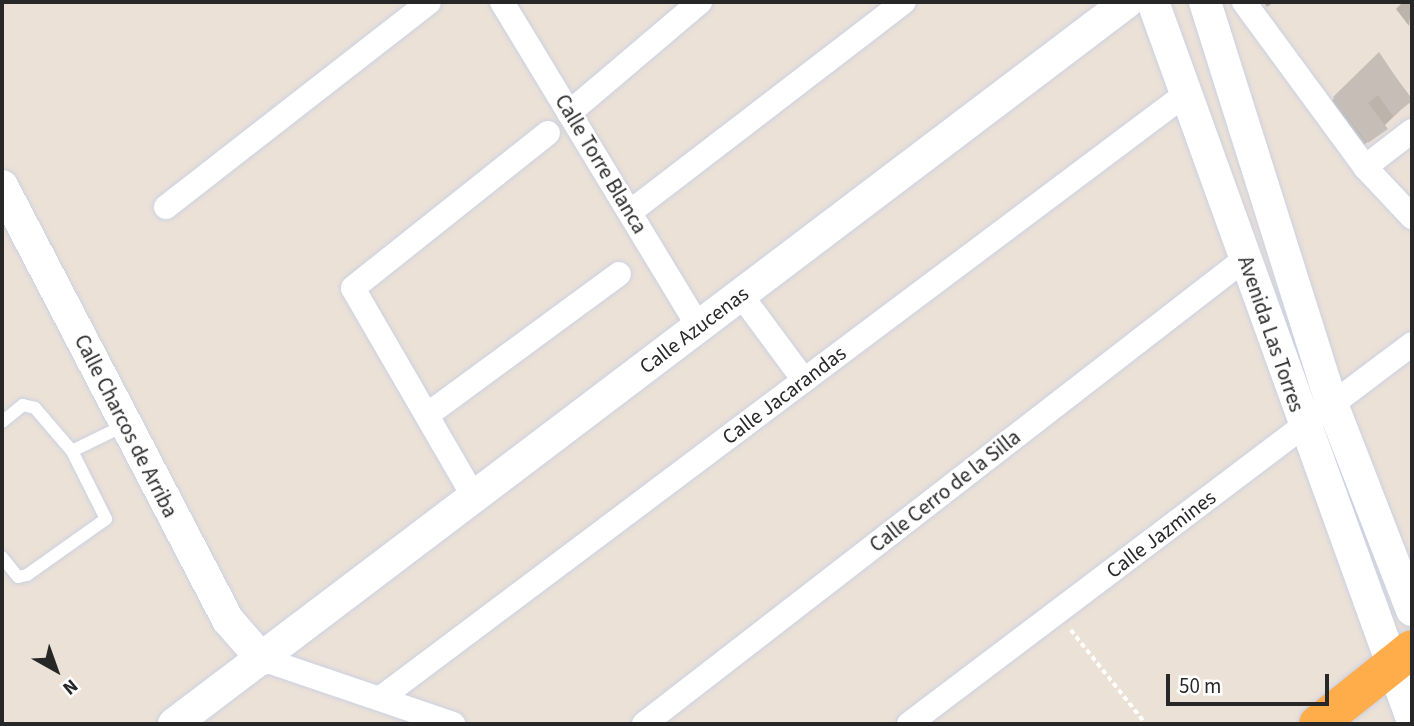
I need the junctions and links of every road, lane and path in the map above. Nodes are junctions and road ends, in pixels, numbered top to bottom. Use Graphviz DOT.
graph roads {
  1 [pos="429,2"];
  2 [pos="502,2"];
  3 [pos="700,2"];
  4 [pos="904,2"];
  5 [pos="1127,2"];
  6 [pos="1153,2"];
  7 [pos="1205,2"];
  8 [pos="1244,2"];
  9 [pos="1187,93"];
  10 [pos="569,113"];
  11 [pos="1412,131"];
  12 [pos="548,133"];
  13 [pos="1365,167"];
  14 [pos="2,186"];
  15 [pos="166,207"];
  16 [pos="630,212"];
  17 [pos="1412,216"];
  18 [pos="1246,258"];
  19 [pos="619,274"];
  20 [pos="741,295"];
  21 [pos="699,327"];
  22 [pos="1412,344"];
  23 [pos="804,380"];
  24 [pos="1332,404"];
  25 [pos="427,415"];
  26 [pos="2,422"];
  27 [pos="125,425"];
  28 [pos="1303,427"];
  29 [pos="72,451"];
  30 [pos="474,497"];
  31 [pos="2,557"];
  32 [pos="1412,610"];
  33 [pos="1058,612"];
  34 [pos="1402,658"];
  35 [pos="262,659"];
  36 [pos="382,697"];
  37 [pos="1412,719"];
  38 [pos="174,724"];
  39 [pos="453,724"];
  40 [pos="644,724"];
  41 [pos="909,724"];
  42 [pos="1146,724"];
  43 [pos="1318,724"];
  1 -- 15 [label="street"];
  2 -- 10 [label="street, Calle Torre Blanca"];
  3 -- 10 [label="street"];
  4 -- 16 [label="street"];
  5 -- 20 [label="street, Calle Azucenas"];
  6 -- 9 [label="street, Avenida Las Torres"];
  7 -- 24 [label="street, Avenida Las Torres"];
  8 -- 13 [label="street"];
  9 -- 18 [label="street, Avenida Las Torres"];
  9 -- 23 [label="street, Calle Jacarandas"];
  10 -- 16 [label="street, Calle Torre Blanca"];
  11 -- 13 [label="street"];
  12 -- 25 [label="street"];
  13 -- 17 [label="street"];
  14 -- 27 [label="street, Calle Charcos de Arriba"];
  16 -- 21 [label="street, Calle Torre Blanca"];
  18 -- 28 [label="street, Avenida Las Torres"];
  18 -- 40 [label="street, Calle Cerro de la Silla"];
  19 -- 25 [label="street"];
  20 -- 21 [label="street, Calle Azucenas"];
  20 -- 23 [label="street"];
  21 -- 30 [label="street, Calle Azucenas"];
  22 -- 24 [label="street, Calle Jazmines"];
  23 -- 36 [label="street, Calle Jacarandas"];
  24 -- 28 [label="street, Calle Jazmines"];
  24 -- 32 [label="street, Avenida Las Torres"];
  25 -- 30 [label="street"];
  26 -- 29 [label="lane"];
  27 -- 29 [label="lane"];
  27 -- 35 [label="street, Calle Charcos de Arriba"];
  28 -- 33 [label="street, Calle Jazmines"];
  28 -- 34 [label="street, Avenida Las Torres"];
  29 -- 31 [label="lane"];
  30 -- 35 [label="street, Calle Azucenas"];
  33 -- 41 [label="street, Calle Jazmines"];
  33 -- 42 [label="path"];
  34 -- 37 [label="street, Avenida Las Torres"];
  34 -- 43 [label="highway"];
  35 -- 36 [label="street"];
  35 -- 38 [label="street, Calle Azucenas"];
  36 -- 39 [label="street"];
}
